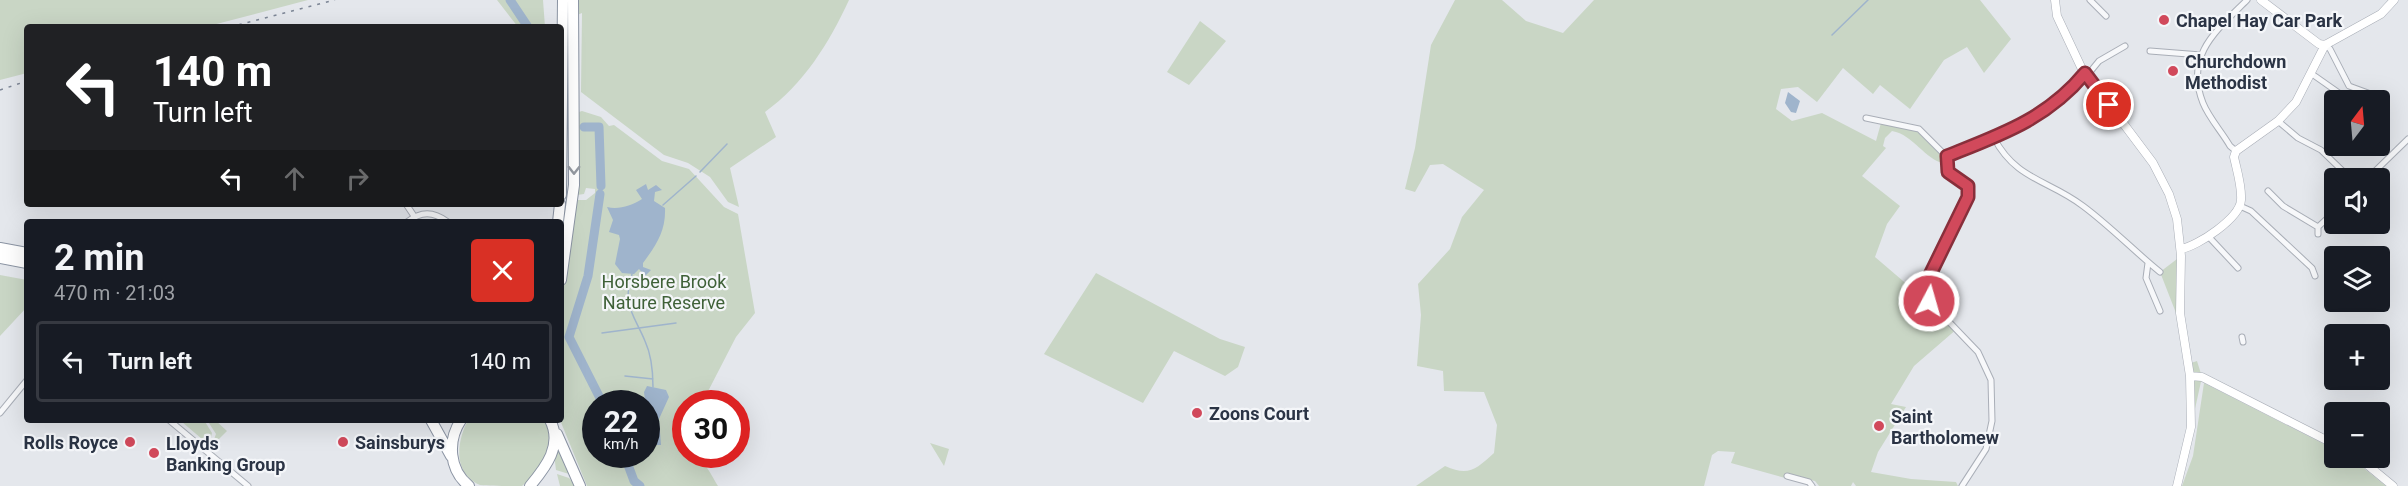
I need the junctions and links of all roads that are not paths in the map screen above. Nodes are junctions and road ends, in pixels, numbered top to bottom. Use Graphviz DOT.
graph roads {
  1 [pos="563,0"];
  2 [pos="573,0"];
  3 [pos="2055,0"];
  4 [pos="2090,0"];
  5 [pos="2247,0"];
  6 [pos="2394,0"];
  7 [pos="2266,1"];
  8 [pos="2106,16"];
  9 [pos="563,24"];
  10 [pos="2325,45"];
  11 [pos="2125,46"];
  12 [pos="2150,51"];
  13 [pos="2200,55"];
  14 [pos="2085,73"];
  15 [pos="2312,74"];
  16 [pos="2335,90"];
  17 [pos="2364,90"];
  18 [pos="1866,118"];
  19 [pos="2278,121"];
  20 [pos="1994,138"];
  21 [pos="2408,139"];
  22 [pos="2236,151"];
  23 [pos="1947,156"];
  24 [pos="2340,168"];
  25 [pos="2378,168"];
  26 [pos="573,192"];
  27 [pos="2269,194"];
  28 [pos="2240,206"];
  29 [pos="408,207"];
  30 [pos="414,216"];
  31 [pos="410,219"];
  32 [pos="442,219"];
  33 [pos="2324,224"];
  34 [pos="564,232"];
  35 [pos="2208,236"];
  36 [pos="0,248"];
  37 [pos="564,248"];
  38 [pos="2181,249"];
  39 [pos="24,252"];
  40 [pos="0,258"];
  41 [pos="24,262"];
  42 [pos="2148,263"];
  43 [pos="2238,268"];
  44 [pos="2160,272"];
  45 [pos="2315,276"];
  46 [pos="2160,311"];
  47 [pos="2190,376"];
  48 [pos="24,384"];
  49 [pos="0,413"];
  50 [pos="173,423"];
  51 [pos="432,423"];
  52 [pos="460,423"];
  53 [pos="552,423"];
  54 [pos="552,423"];
  55 [pos="2324,439"];
  56 [pos="454,461"];
  57 [pos="2371,468"];
  58 [pos="457,473"];
  59 [pos="1787,476"];
  60 [pos="248,486"];
  61 [pos="460,486"];
  62 [pos="469,486"];
  63 [pos="530,486"];
  64 [pos="580,486"];
  65 [pos="1812,486"];
  66 [pos="1962,486"];
  67 [pos="2176,486"];
  68 [pos="2393,486"];
  1 -- 9 [label="highway"];
  2 -- 26 [label="highway, one-way"];
  3 -- 14 [label="street"];
  4 -- 8 [label="street"];
  5 -- 13 [label="street"];
  6 -- 10 [label="street"];
  7 -- 10 [label="street"];
  10 -- 15 [label="street"];
  10 -- 17 [label="street"];
  11 -- 14 [label="street"];
  12 -- 13 [label="street"];
  13 -- 22 [label="street"];
  14 -- 20 [label="street"];
  14 -- 38 [label="street"];
  15 -- 16 [label="street"];
  15 -- 19 [label="street"];
  18 -- 23 [label="street"];
  19 -- 22 [label="street"];
  19 -- 24 [label="street"];
  20 -- 23 [label="street"];
  20 -- 42 [label="street"];
  21 -- 25 [label="street"];
  22 -- 28 [label="street"];
  23 -- 66 [label="street"];
  26 -- 34 [label="street"];
  26 -- 37 [label="highway"];
  27 -- 33 [label="street"];
  28 -- 35 [label="street"];
  28 -- 45 [label="street"];
  29 -- 30 [label="street"];
  30 -- 31 [label="street"];
  30 -- 32 [label="street"];
  35 -- 38 [label="street"];
  35 -- 43 [label="street"];
  36 -- 39 [label="highway"];
  38 -- 47 [label="street"];
  40 -- 41 [label="highway"];
  42 -- 44 [label="street"];
  42 -- 46 [label="street"];
  47 -- 55 [label="street"];
  47 -- 67 [label="street"];
  48 -- 49 [label="street"];
  50 -- 60 [label="street"];
  51 -- 56 [label="highway"];
  52 -- 56 [label="highway"];
  53 -- 63 [label="highway"];
  54 -- 64 [label="highway"];
  56 -- 58 [label="highway"];
  57 -- 68 [label="street"];
  58 -- 61 [label="street"];
  58 -- 62 [label="highway"];
  59 -- 65 [label="street"];
}
